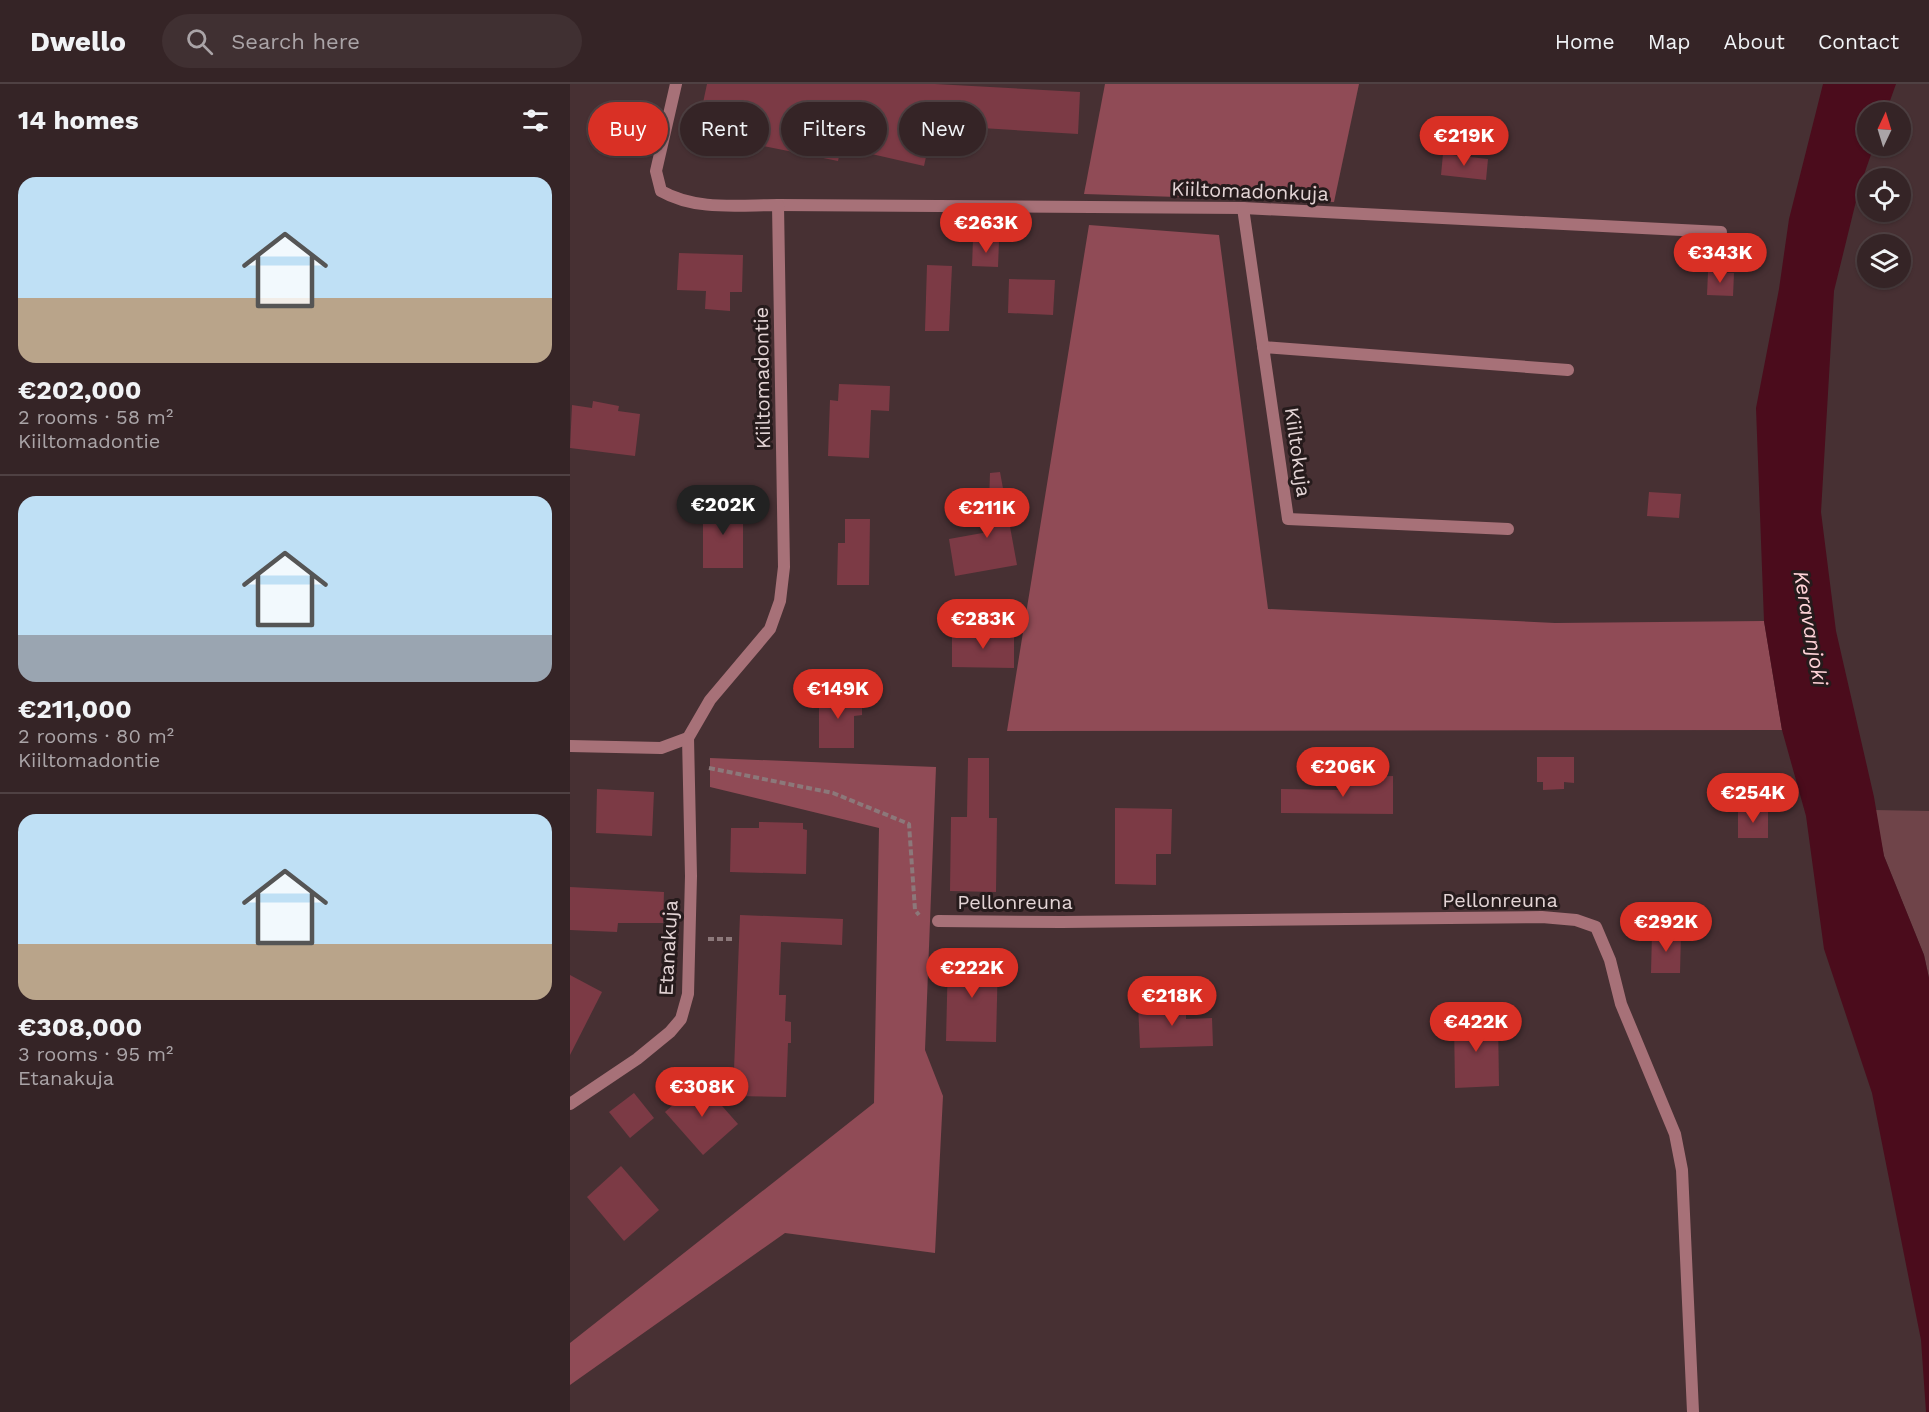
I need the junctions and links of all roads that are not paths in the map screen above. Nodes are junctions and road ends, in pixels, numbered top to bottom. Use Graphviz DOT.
graph roads {
  1 [pos="676,84"];
  2 [pos="778,205"];
  3 [pos="1243,208"];
  4 [pos="1721,232"];
  5 [pos="1263,347"];
  6 [pos="1568,370"];
  7 [pos="1508,529"];
  8 [pos="688,738"];
  9 [pos="570,746"];
  10 [pos="938,921"];
  11 [pos="570,1104"];
  12 [pos="1693,1412"];
  1 -- 2 [label="street"];
  2 -- 3 [label="street, Kiiltomadonkuja"];
  2 -- 8 [label="street, Kiiltomadontie"];
  3 -- 4 [label="street, Kiiltomadonkuja"];
  3 -- 5 [label="street, Kiiltokuja"];
  5 -- 6 [label="street"];
  5 -- 7 [label="street, Kiiltokuja"];
  8 -- 9 [label="street"];
  8 -- 11 [label="street, Etanakuja"];
  10 -- 12 [label="street, Pellonreuna"];
}
